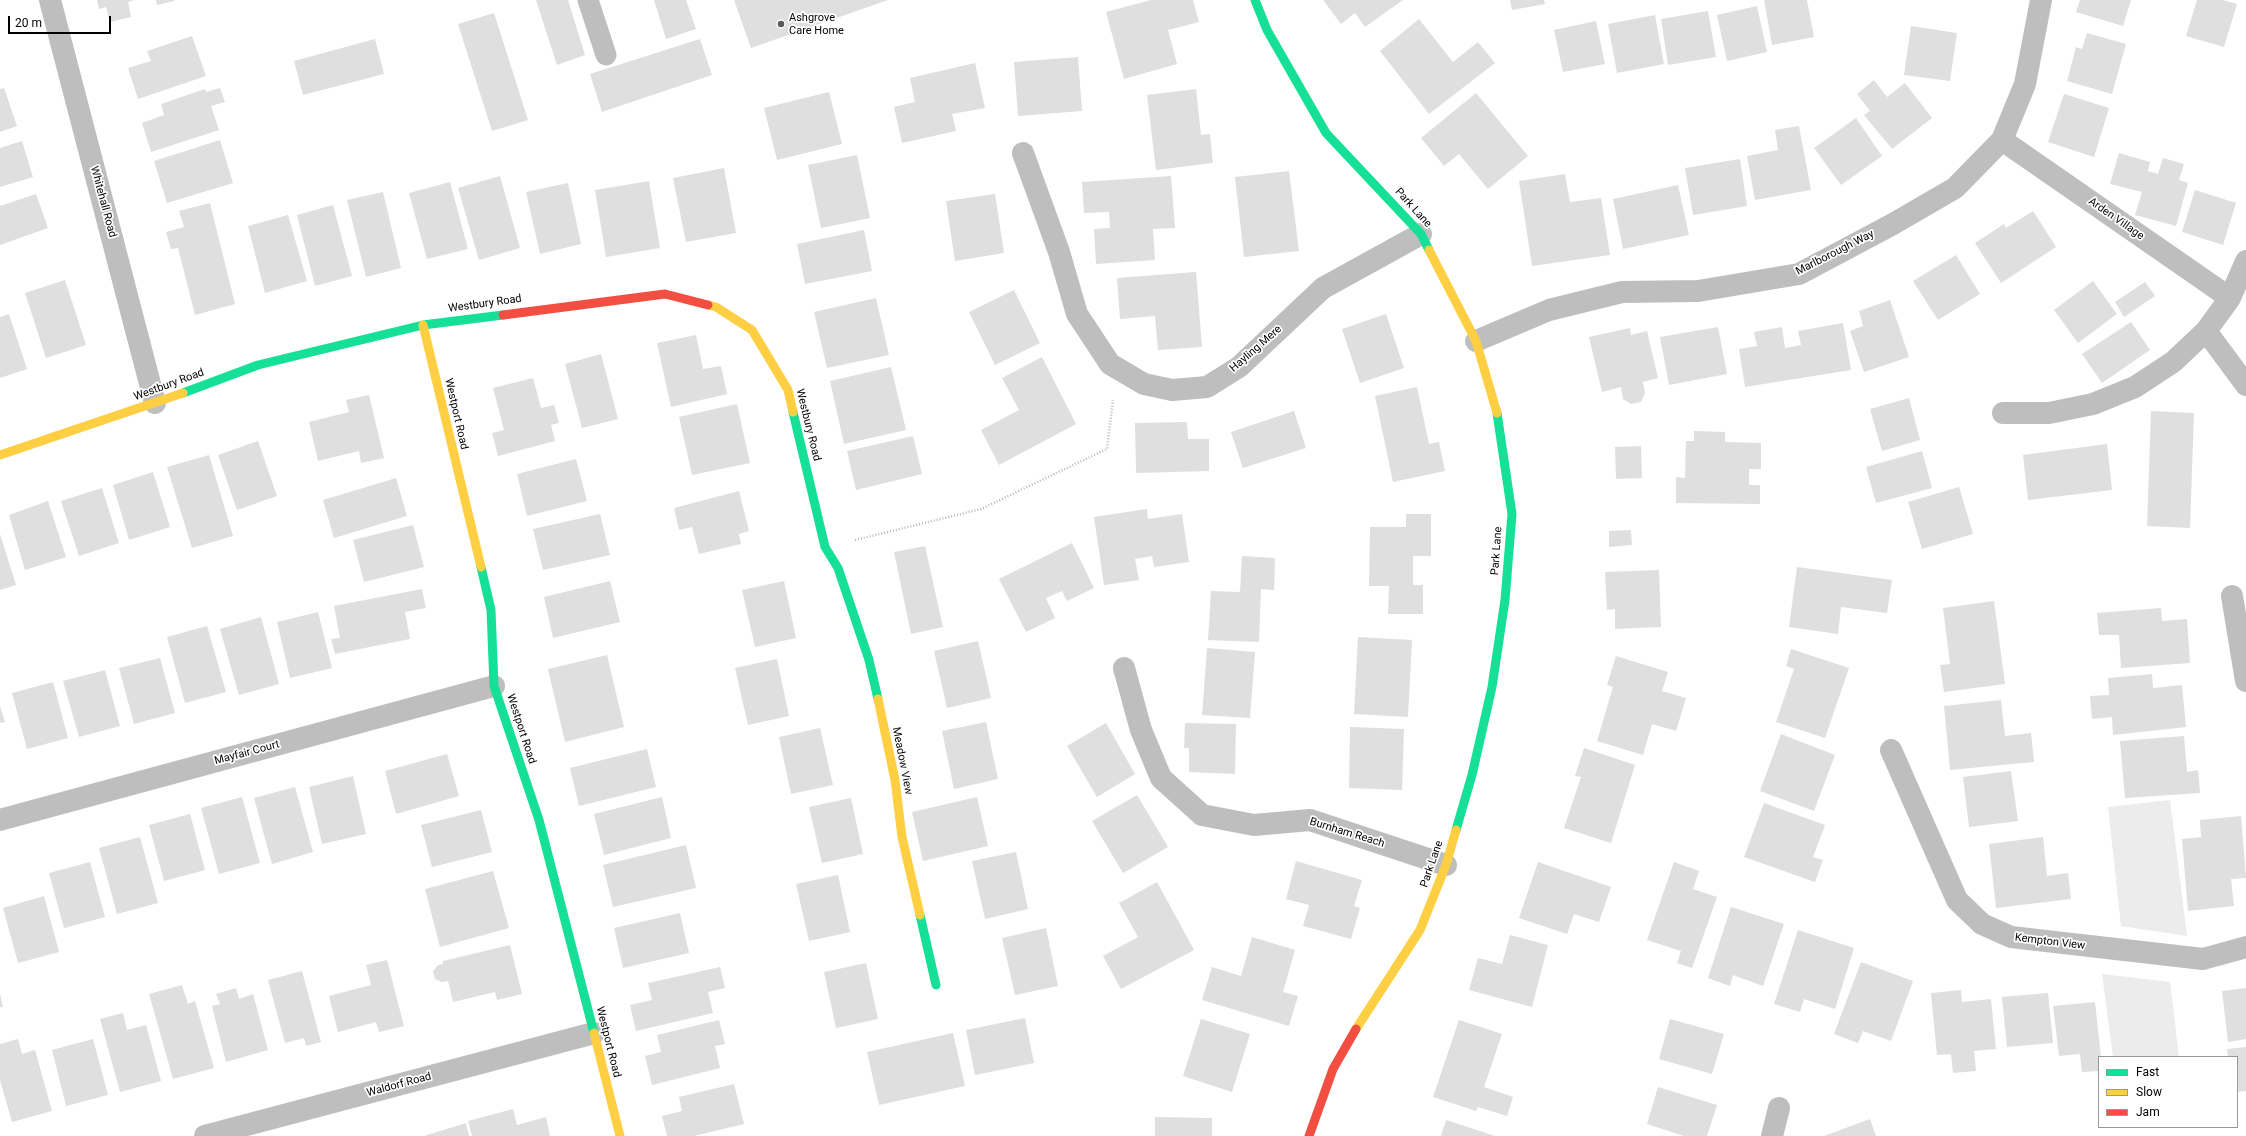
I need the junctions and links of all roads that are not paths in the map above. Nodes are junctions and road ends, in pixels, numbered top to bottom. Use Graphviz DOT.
graph roads {
  1 [pos="50,0"];
  2 [pos="588,0"];
  3 [pos="1254,0"];
  4 [pos="2041,0"];
  5 [pos="606,55"];
  6 [pos="2002,140"];
  7 [pos="1023,153"];
  8 [pos="1422,234"];
  9 [pos="2246,261"];
  10 [pos="2230,298"];
  11 [pos="423,325"];
  12 [pos="2206,331"];
  13 [pos="1476,341"];
  14 [pos="2246,385"];
  15 [pos="156,403"];
  16 [pos="2003,413"];
  17 [pos="0,455"];
  18 [pos="825,547"];
  19 [pos="2232,596"];
  20 [pos="1124,668"];
  21 [pos="2246,681"];
  22 [pos="494,686"];
  23 [pos="1891,750"];
  24 [pos="0,820"];
  25 [pos="1446,865"];
  26 [pos="2246,947"];
  27 [pos="936,985"];
  28 [pos="594,1033"];
  29 [pos="1779,1108"];
  30 [pos="205,1136"];
  31 [pos="620,1136"];
  32 [pos="1309,1136"];
  33 [pos="1772,1136"];
  1 -- 15 [label="street, Whitehall Road"];
  2 -- 5 [label="lane"];
  3 -- 8 [label="street, Park Lane"];
  4 -- 6 [label="street, Marlborough Way"];
  6 -- 10 [label="street, Arden Village"];
  6 -- 13 [label="street, Marlborough Way"];
  7 -- 8 [label="street, Hayling Mere"];
  8 -- 13 [label="street, Park Lane"];
  9 -- 10 [label="street"];
  10 -- 12 [label="street"];
  11 -- 15 [label="street, Westbury Road"];
  11 -- 18 [label="street, Westbury Road"];
  11 -- 22 [label="street, Westport Road"];
  12 -- 14 [label="street"];
  12 -- 16 [label="street"];
  13 -- 25 [label="street, Park Lane"];
  15 -- 17 [label="street, Westbury Road"];
  18 -- 27 [label="street, Meadow View"];
  19 -- 21 [label="street"];
  20 -- 25 [label="street, Burnham Reach"];
  22 -- 24 [label="street, Mayfair Court"];
  22 -- 28 [label="street, Westport Road"];
  23 -- 26 [label="street, Kempton View"];
  25 -- 32 [label="street, Park Lane"];
  28 -- 30 [label="street, Waldorf Road"];
  28 -- 31 [label="street, Westport Road"];
  29 -- 33 [label="street"];
}
